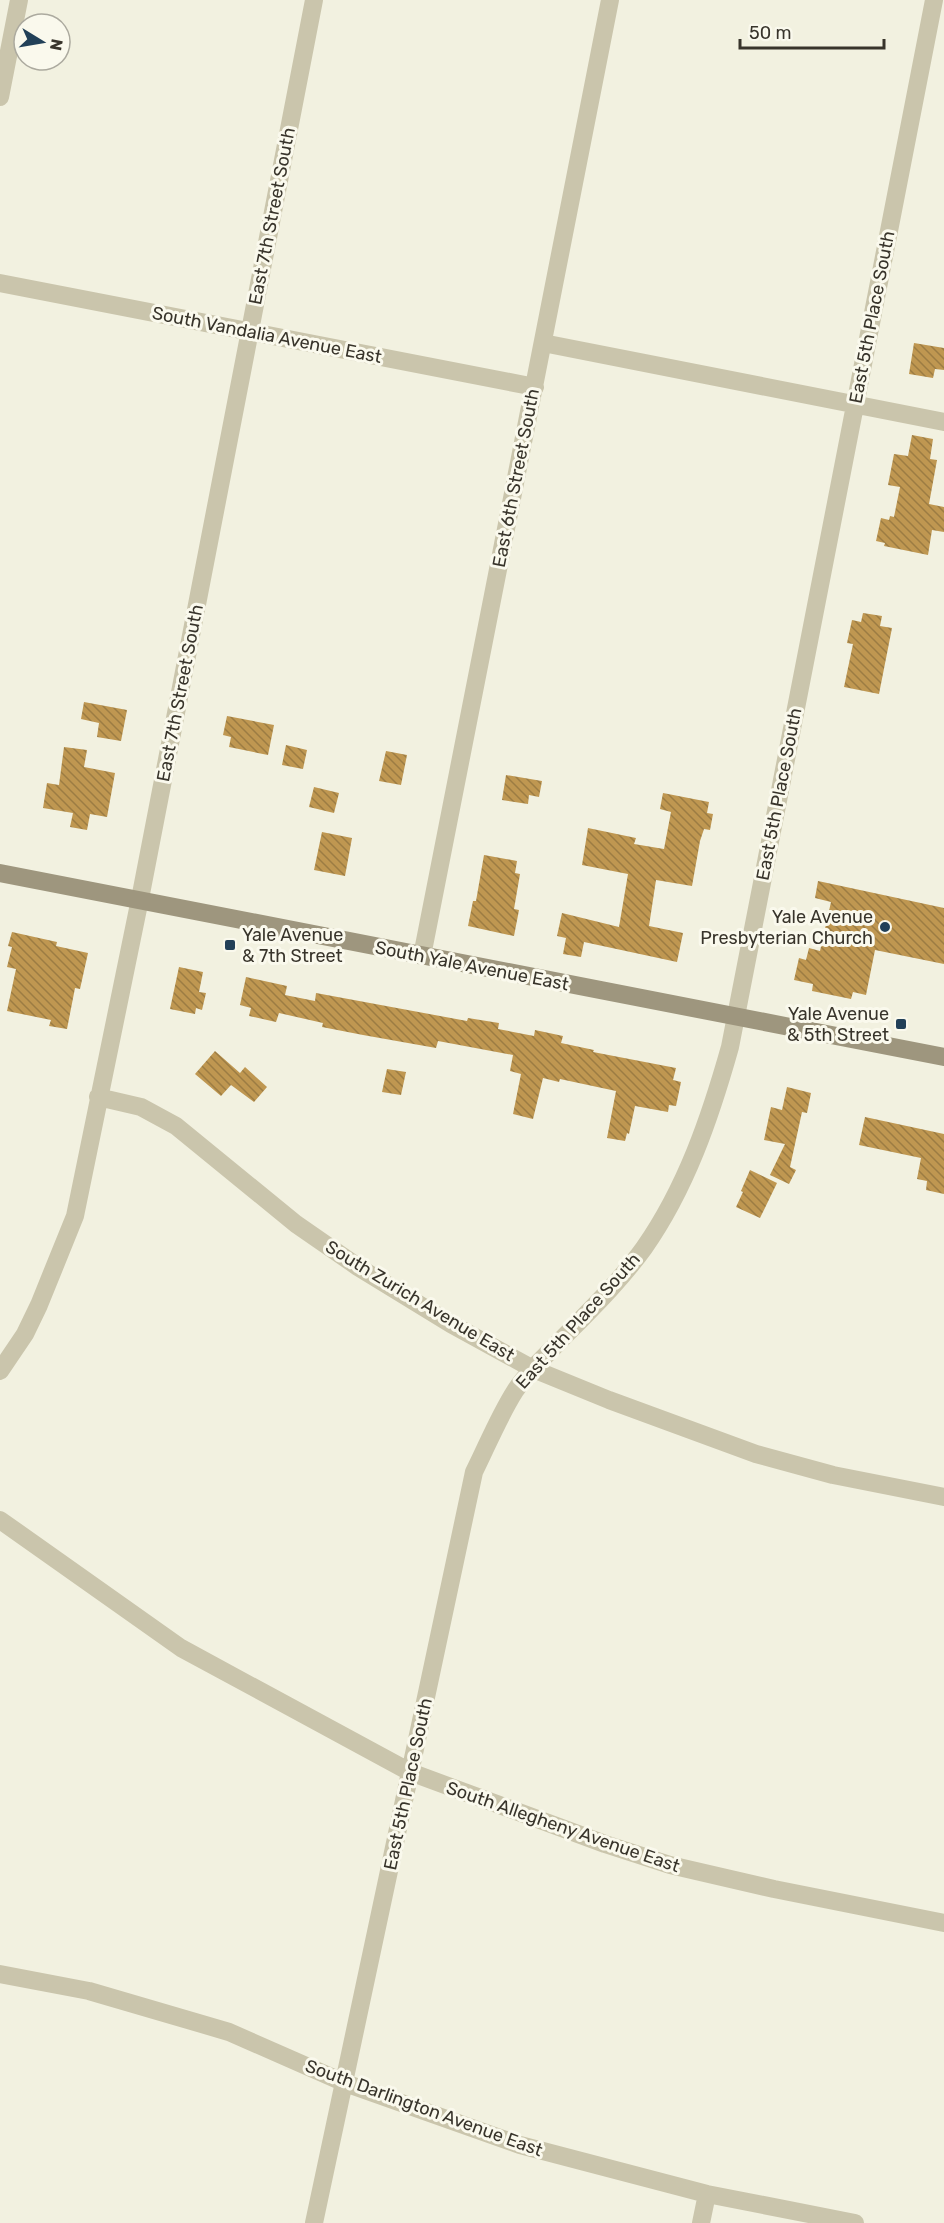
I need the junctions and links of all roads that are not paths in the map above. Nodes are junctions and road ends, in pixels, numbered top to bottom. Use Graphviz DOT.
graph roads {
  1 [pos="19,0"];
  2 [pos="314,0"];
  3 [pos="610,0"];
  4 [pos="934,0"];
  5 [pos="0,97"];
  6 [pos="0,283"];
  7 [pos="250,331"];
  8 [pos="543,343"];
  9 [pos="535,387"];
  10 [pos="855,405"];
  11 [pos="944,422"];
  12 [pos="0,873"];
  13 [pos="140,899"];
  14 [pos="422,956"];
  15 [pos="735,1018"];
  16 [pos="944,1057"];
  17 [pos="98,1097"];
  18 [pos="533,1369"];
  19 [pos="0,1371"];
  20 [pos="944,1497"];
  21 [pos="0,1520"];
  22 [pos="410,1772"];
  23 [pos="944,1923"];
  24 [pos="0,1974"];
  25 [pos="345,2083"];
  26 [pos="707,2194"];
  27 [pos="314,2223"];
  28 [pos="701,2223"];
  29 [pos="855,2223"];
  1 -- 5 [label="street"];
  2 -- 7 [label="street, East 7th Street South"];
  3 -- 8 [label="street, East 6th Street South"];
  4 -- 10 [label="street, East 5th Place South"];
  6 -- 7 [label="street, South Vandalia Avenue East"];
  7 -- 9 [label="street, South Vandalia Avenue East"];
  7 -- 13 [label="street, East 7th Street South"];
  8 -- 9 [label="street, East 6th Street South"];
  8 -- 10 [label="street"];
  9 -- 14 [label="street, East 6th Street South"];
  10 -- 11 [label="street"];
  10 -- 15 [label="street, East 5th Place South"];
  12 -- 13 [label="main road, South Yale Avenue East"];
  13 -- 14 [label="main road, South Yale Avenue East"];
  13 -- 17 [label="street, East 7th Street South"];
  14 -- 15 [label="main road, South Yale Avenue East"];
  15 -- 16 [label="main road, South Yale Avenue East"];
  15 -- 18 [label="street, East 5th Place South"];
  17 -- 18 [label="street, South Zurich Avenue East"];
  17 -- 19 [label="street, East 7th Street South"];
  18 -- 20 [label="street, South Zurich Avenue East"];
  18 -- 22 [label="street, East 5th Place South"];
  21 -- 22 [label="street, South Allegheny Avenue East"];
  22 -- 23 [label="street, South Allegheny Avenue East"];
  22 -- 25 [label="street, East 5th Place South"];
  24 -- 25 [label="street, South Darlington Avenue East"];
  25 -- 26 [label="street, South Darlington Avenue East"];
  25 -- 27 [label="street, East 5th Place South"];
  26 -- 28 [label="street"];
  26 -- 29 [label="street, South Darlington Avenue East"];
}
